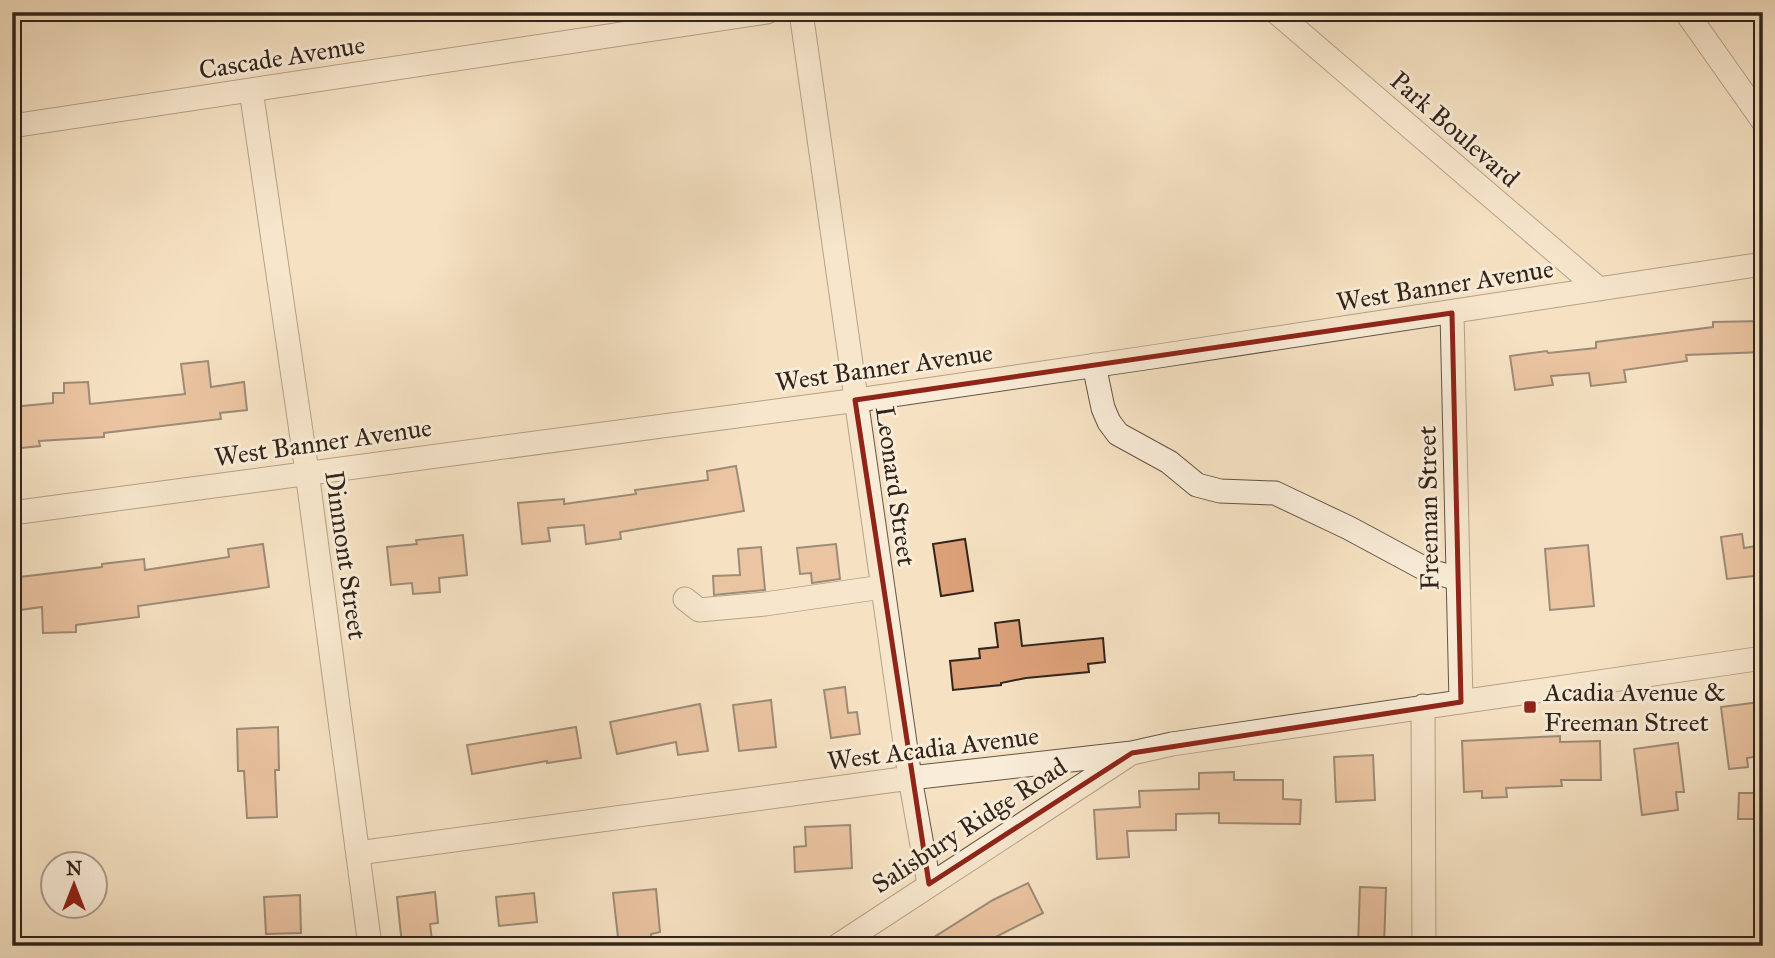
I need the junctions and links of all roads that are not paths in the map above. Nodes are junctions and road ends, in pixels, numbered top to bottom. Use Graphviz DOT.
graph roads {
  1 [pos="767,12"];
  2 [pos="801,12"];
  3 [pos="1276,12"];
  4 [pos="1686,12"];
  5 [pos="251,90"];
  6 [pos="1763,121"];
  7 [pos="12,126"];
  8 [pos="1763,264"];
  9 [pos="1599,289"];
  10 [pos="1452,313"];
  11 [pos="1094,365"];
  12 [pos="855,400"];
  13 [pos="307,471"];
  14 [pos="12,513"];
  15 [pos="1458,579"];
  16 [pos="882,587"];
  17 [pos="685,599"];
  18 [pos="1763,658"];
  19 [pos="1461,702"];
  20 [pos="1423,706"];
  21 [pos="1132,753"];
  22 [pos="910,778"];
  23 [pos="358,853"];
  24 [pos="929,884"];
  25 [pos="370,946"];
  26 [pos="837,946"];
  27 [pos="1424,946"];
  1 -- 5 [label="street, Cascade Avenue"];
  2 -- 12 [label="street, Leonard Street"];
  3 -- 9 [label="street, Park Boulevard"];
  4 -- 6 [label="street"];
  5 -- 7 [label="street, Cascade Avenue"];
  5 -- 13 [label="street, Dinmont Street"];
  8 -- 9 [label="street, West Banner Avenue"];
  9 -- 10 [label="street, West Banner Avenue"];
  10 -- 11 [label="street, West Banner Avenue"];
  10 -- 15 [label="street, Freeman Street"];
  11 -- 12 [label="street, West Banner Avenue"];
  11 -- 15 [label="street"];
  12 -- 13 [label="street, West Banner Avenue"];
  12 -- 16 [label="street, Leonard Street"];
  13 -- 14 [label="street, West Banner Avenue"];
  13 -- 23 [label="street, Dinmont Street"];
  15 -- 19 [label="street, Freeman Street"];
  16 -- 17 [label="street"];
  16 -- 22 [label="street, Leonard Street"];
  18 -- 19 [label="street, West Acadia Avenue"];
  19 -- 20 [label="street, West Acadia Avenue"];
  20 -- 21 [label="street, West Acadia Avenue"];
  20 -- 27 [label="street"];
  21 -- 22 [label="street, West Acadia Avenue"];
  21 -- 24 [label="street, Salisbury Ridge Road"];
  22 -- 23 [label="street, West Acadia Avenue"];
  22 -- 24 [label="street, Leonard Street"];
  23 -- 25 [label="street, Dinmont Street"];
  24 -- 26 [label="street, Salisbury Ridge Road"];
}
